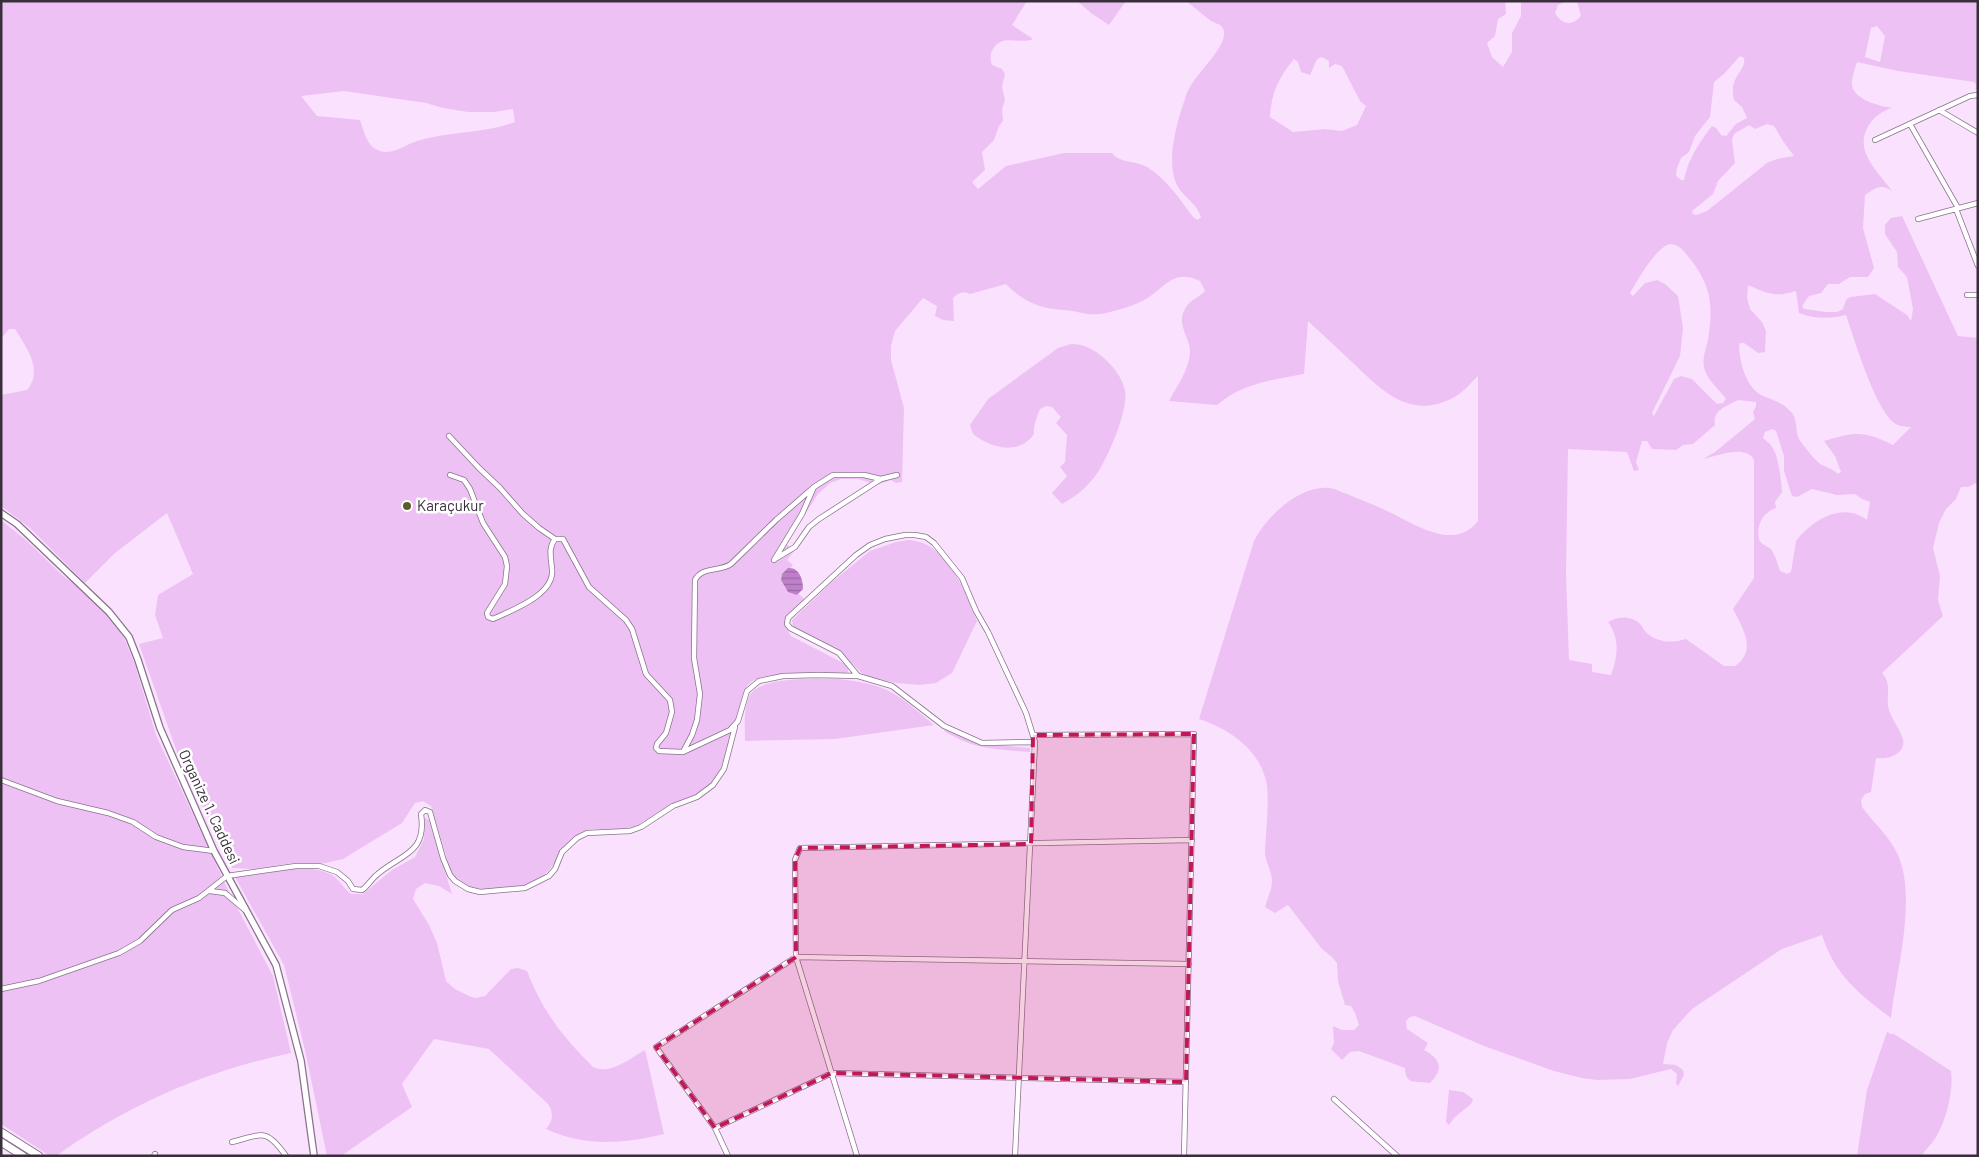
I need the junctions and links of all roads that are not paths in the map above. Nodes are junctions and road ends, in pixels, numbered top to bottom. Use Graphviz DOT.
graph roads {
  1 [pos="1978,95"];
  2 [pos="1939,110"];
  3 [pos="1910,124"];
  4 [pos="1978,133"];
  5 [pos="1875,140"];
  6 [pos="1978,203"];
  7 [pos="1957,208"];
  8 [pos="1918,219"];
  9 [pos="1978,266"];
  10 [pos="1968,295"];
  11 [pos="1978,295"];
  12 [pos="449,436"];
  13 [pos="450,475"];
  14 [pos="897,475"];
  15 [pos="881,479"];
  16 [pos="814,487"];
  17 [pos="1,513"];
  18 [pos="555,538"];
  19 [pos="858,676"];
  20 [pos="735,726"];
  21 [pos="1033,735"];
  22 [pos="1035,742"];
  23 [pos="683,752"];
  24 [pos="1,780"];
  25 [pos="1192,840"];
  26 [pos="1031,844"];
  27 [pos="214,851"];
  28 [pos="228,876"];
  29 [pos="208,891"];
  30 [pos="246,911"];
  31 [pos="796,957"];
  32 [pos="1024,961"];
  33 [pos="1189,964"];
  34 [pos="1,989"];
  35 [pos="832,1073"];
  36 [pos="1017,1077"];
  37 [pos="1186,1082"];
  38 [pos="1334,1099"];
  39 [pos="715,1128"];
  40 [pos="1,1132"];
  41 [pos="1,1142"];
  42 [pos="232,1142"];
  43 [pos="312,1155"];
  44 [pos="23,1156"];
  45 [pos="39,1156"];
  46 [pos="286,1156"];
  47 [pos="728,1156"];
  48 [pos="857,1156"];
  49 [pos="1014,1156"];
  50 [pos="1184,1156"];
  51 [pos="1397,1156"];
  1 -- 2 [label="street"];
  2 -- 3 [label="street"];
  2 -- 4 [label="street"];
  3 -- 5 [label="street"];
  3 -- 7 [label="street"];
  6 -- 7 [label="street"];
  7 -- 8 [label="street"];
  7 -- 9 [label="street"];
  10 -- 11 [label="street"];
  12 -- 18 [label="street"];
  13 -- 18 [label="street"];
  14 -- 15 [label="street"];
  15 -- 16 [label="street"];
  15 -- 16 [label="street"];
  16 -- 23 [label="street"];
  17 -- 27 [label="street, Organize 1. Caddesi"];
  18 -- 23 [label="street"];
  19 -- 20 [label="street"];
  19 -- 21 [label="street"];
  19 -- 22 [label="street"];
  20 -- 23 [label="street"];
  20 -- 28 [label="street"];
  21 -- 22 [label="street"];
  21 -- 25 [label="street"];
  22 -- 26 [label="street"];
  24 -- 27 [label="street"];
  25 -- 26 [label="street"];
  25 -- 33 [label="street"];
  26 -- 31 [label="street"];
  26 -- 32 [label="street"];
  27 -- 28 [label="street, Organize 1. Caddesi"];
  28 -- 29 [label="street"];
  28 -- 30 [label="street, Organize 1. Caddesi"];
  29 -- 30 [label="street"];
  29 -- 34 [label="street"];
  30 -- 43 [label="street, Organize 1. Caddesi"];
  31 -- 32 [label="street"];
  31 -- 35 [label="street"];
  31 -- 39 [label="street"];
  32 -- 33 [label="street"];
  32 -- 36 [label="street"];
  33 -- 37 [label="street"];
  35 -- 36 [label="street"];
  35 -- 39 [label="street"];
  35 -- 48 [label="street"];
  36 -- 37 [label="street"];
  36 -- 49 [label="street"];
  37 -- 50 [label="street"];
  38 -- 51 [label="street"];
  39 -- 47 [label="street"];
  40 -- 45 [label="main road"];
  41 -- 44 [label="main road"];
  42 -- 46 [label="street"];
}
